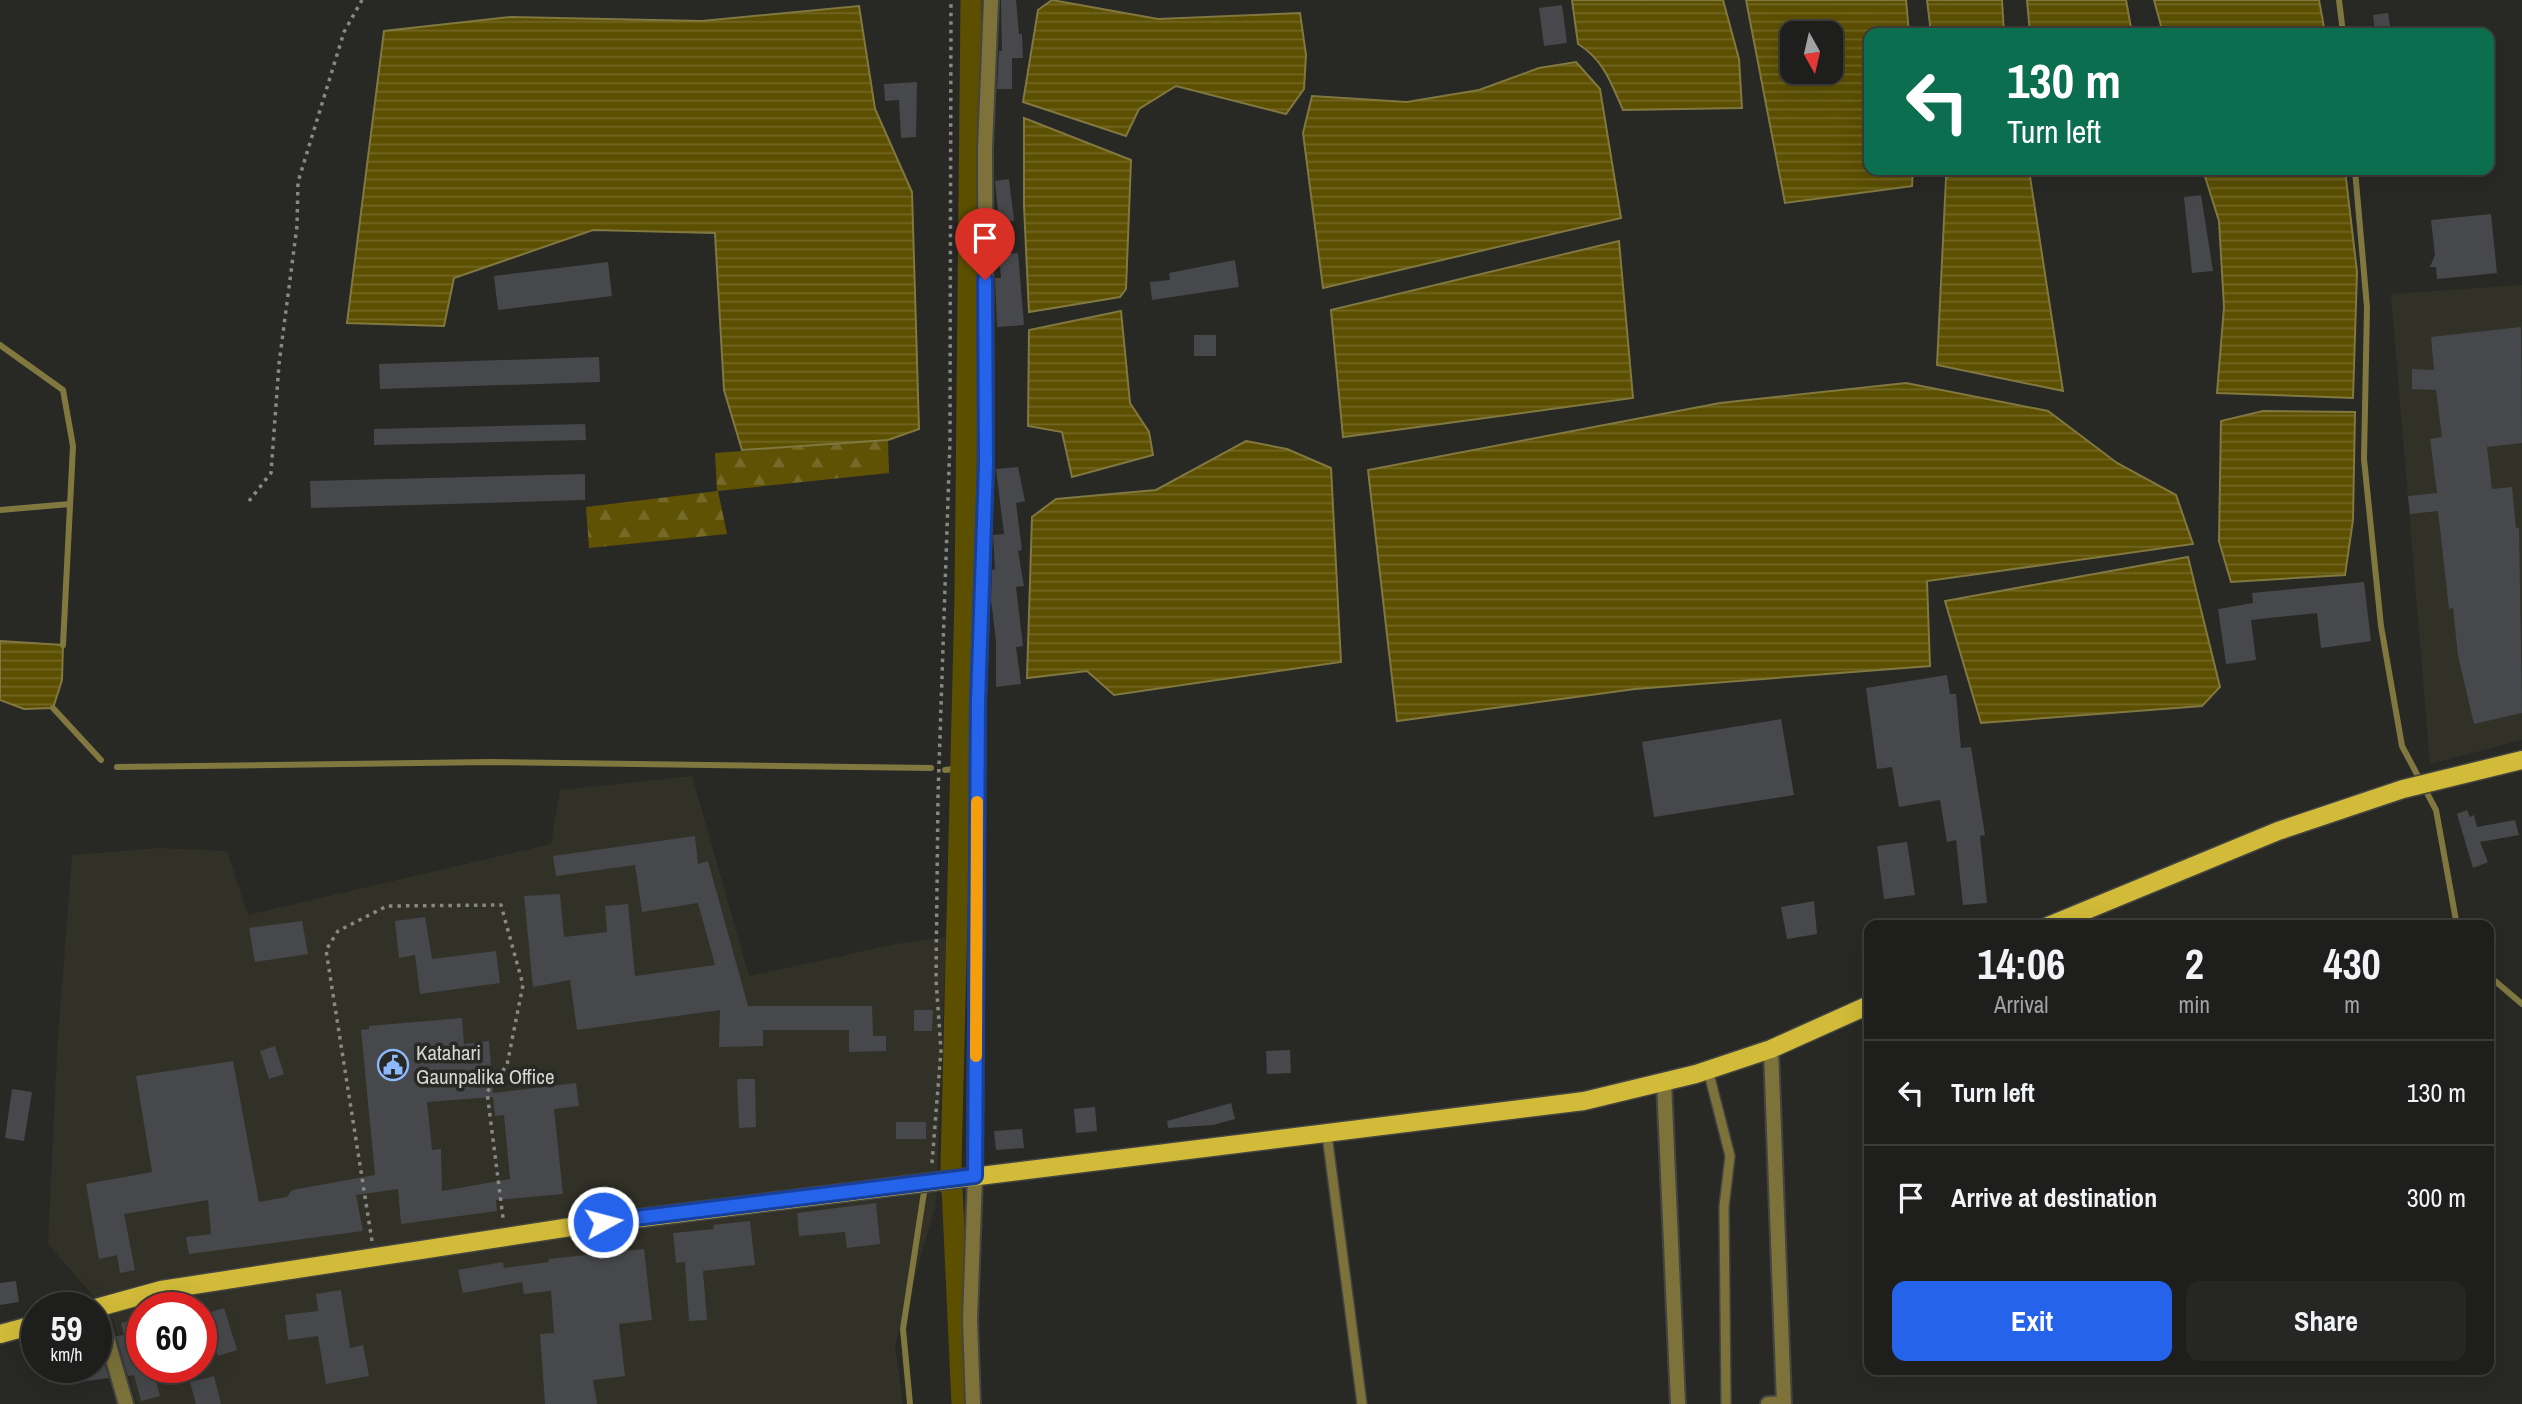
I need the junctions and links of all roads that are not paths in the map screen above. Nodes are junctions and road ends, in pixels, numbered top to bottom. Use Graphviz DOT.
graph roads {
  1 [pos="991,0"];
  2 [pos="2522,760"];
  3 [pos="2063,920"];
  4 [pos="1864,1007"];
  5 [pos="1771,1049"];
  6 [pos="1708,1070"];
  7 [pos="1664,1082"];
  8 [pos="1327,1135"];
  9 [pos="967,1177"];
  10 [pos="112,1304"];
  11 [pos="21,1328"];
  12 [pos="0,1334"];
  13 [pos="112,1358"];
  14 [pos="1784,1403"];
  15 [pos="126,1404"];
  16 [pos="973,1404"];
  17 [pos="1362,1404"];
  18 [pos="1678,1404"];
  19 [pos="1726,1404"];
  20 [pos="1768,1404"];
  1 -- 9 [label="street"];
  2 -- 3 [label="main road"];
  4 -- 5 [label="main road"];
  5 -- 6 [label="main road"];
  5 -- 14 [label="street"];
  6 -- 7 [label="main road"];
  6 -- 19 [label="lane"];
  7 -- 8 [label="main road"];
  7 -- 18 [label="street"];
  8 -- 9 [label="main road"];
  8 -- 17 [label="lane"];
  9 -- 10 [label="main road"];
  9 -- 16 [label="street"];
  11 -- 12 [label="main road"];
  13 -- 15 [label="street"];
  14 -- 20 [label="street"];
}
